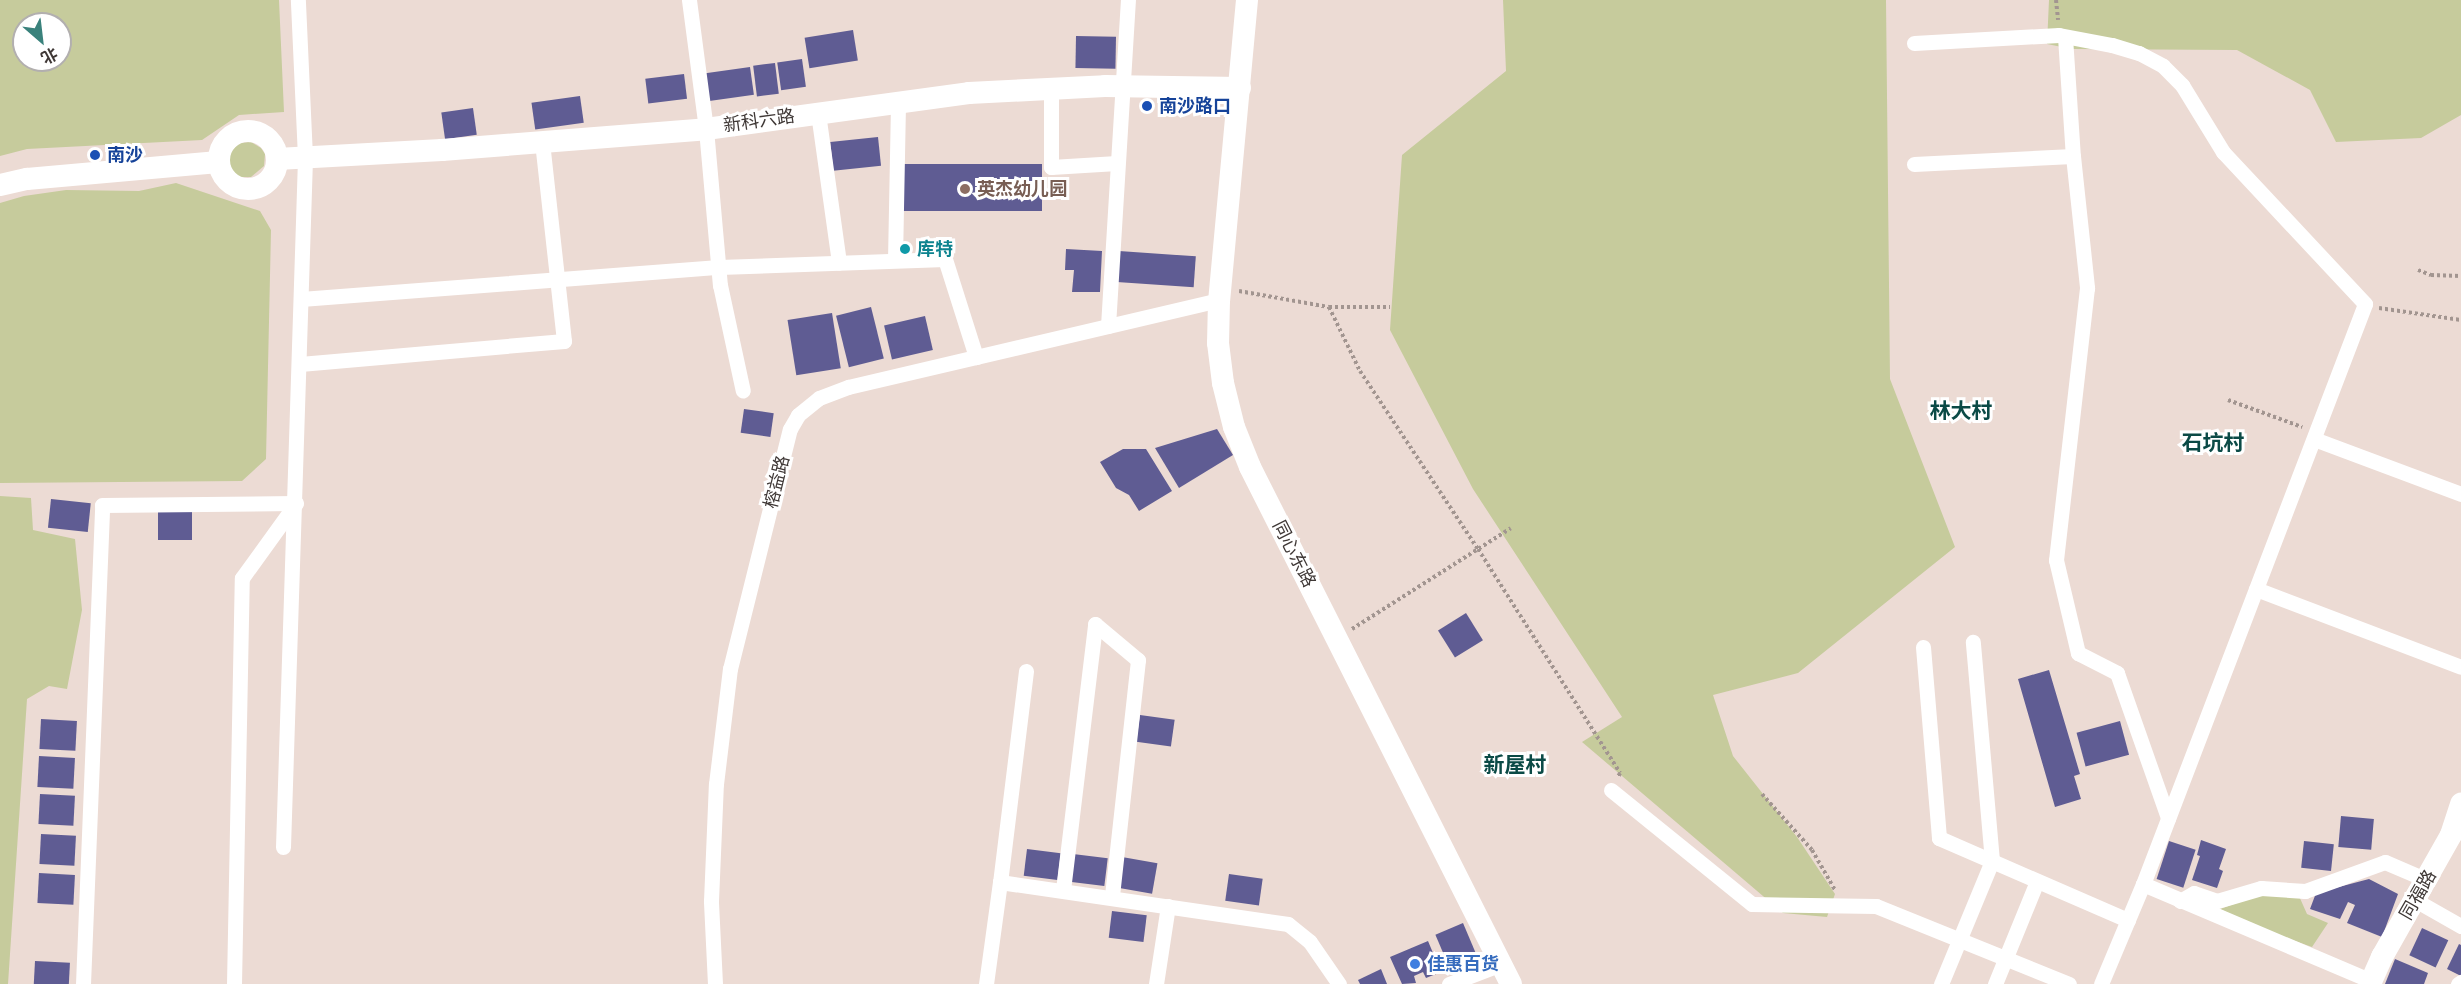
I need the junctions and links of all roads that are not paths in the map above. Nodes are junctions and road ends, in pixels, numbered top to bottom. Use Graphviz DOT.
graph roads {
  1 [pos="298,0"];
  2 [pos="689,0"];
  3 [pos="1128,0"];
  4 [pos="1247,0"];
  5 [pos="2065,37"];
  6 [pos="1914,43"];
  7 [pos="1122,86"];
  8 [pos="1240,88"];
  9 [pos="1051,89"];
  10 [pos="898,101"];
  11 [pos="818,113"];
  12 [pos="706,129"];
  13 [pos="542,142"];
  14 [pos="2073,156"];
  15 [pos="305,157"];
  16 [pos="277,159"];
  17 [pos="218,162"];
  18 [pos="1117,163"];
  19 [pos="1914,164"];
  20 [pos="0,185"];
  21 [pos="895,260"];
  22 [pos="839,262"];
  23 [pos="719,267"];
  24 [pos="557,280"];
  25 [pos="1219,294"];
  26 [pos="301,299"];
  27 [pos="1108,326"];
  28 [pos="976,357"];
  29 [pos="300,364"];
  30 [pos="743,391"];
  31 [pos="2315,435"];
  32 [pos="2461,494"];
  33 [pos="296,503"];
  34 [pos="2256,589"];
  35 [pos="1973,642"];
  36 [pos="1923,646"];
  37 [pos="2461,667"];
  38 [pos="1026,671"];
  39 [pos="1611,790"];
  40 [pos="2461,804"];
  41 [pos="2168,818"];
  42 [pos="283,847"];
  43 [pos="1992,861"];
  44 [pos="2427,880"];
  45 [pos="2037,881"];
  46 [pos="1000,882"];
  47 [pos="2142,884"];
  48 [pos="1063,891"];
  49 [pos="1112,897"];
  50 [pos="2415,900"];
  51 [pos="2180,901"];
  52 [pos="1168,906"];
  53 [pos="2128,920"];
  54 [pos="2461,926"];
  55 [pos="1959,940"];
  56 [pos="2005,958"];
  57 [pos="1506,974"];
  58 [pos="2371,983"];
  59 [pos="83,984"];
  60 [pos="234,984"];
  61 [pos="715,984"];
  62 [pos="986,984"];
  63 [pos="1156,984"];
  64 [pos="1339,984"];
  65 [pos="1449,984"];
  66 [pos="1941,984"];
  67 [pos="1995,984"];
  68 [pos="2069,984"];
  69 [pos="2101,984"];
  1 -- 15 [label="street"];
  2 -- 12 [label="street"];
  3 -- 7 [label="street"];
  4 -- 8 [label="street, 同心东路"];
  5 -- 6 [label="street"];
  5 -- 14 [label="street"];
  5 -- 31 [label="street"];
  7 -- 8 [label="street, 新科六路"];
  7 -- 9 [label="street, 新科六路"];
  7 -- 18 [label="street"];
  8 -- 25 [label="street, 同心东路"];
  9 -- 10 [label="street, 新科六路"];
  9 -- 18 [label="street"];
  10 -- 11 [label="street, 新科六路"];
  10 -- 21 [label="street"];
  11 -- 12 [label="street, 新科六路"];
  11 -- 22 [label="street"];
  12 -- 13 [label="street, 新科六路"];
  12 -- 23 [label="street"];
  13 -- 15 [label="street, 新科六路"];
  13 -- 24 [label="street"];
  14 -- 19 [label="street"];
  14 -- 41 [label="street"];
  15 -- 16 [label="street, 新科六路"];
  15 -- 26 [label="street"];
  16 -- 17 [label="street"];
  16 -- 17 [label="street"];
  17 -- 20 [label="street"];
  18 -- 27 [label="street"];
  21 -- 22 [label="street"];
  21 -- 28 [label="street"];
  22 -- 23 [label="street"];
  23 -- 24 [label="street"];
  23 -- 30 [label="street"];
  24 -- 26 [label="street"];
  24 -- 29 [label="street"];
  25 -- 27 [label="street, 榕益路"];
  25 -- 57 [label="street, 同心东路"];
  26 -- 29 [label="street"];
  27 -- 28 [label="street, 榕益路"];
  28 -- 61 [label="street, 榕益路"];
  29 -- 33 [label="street"];
  31 -- 32 [label="street"];
  31 -- 34 [label="street"];
  33 -- 42 [label="street"];
  33 -- 59 [label="street"];
  33 -- 60 [label="street"];
  34 -- 37 [label="street"];
  34 -- 41 [label="street"];
  35 -- 43 [label="street"];
  36 -- 43 [label="street"];
  38 -- 46 [label="street"];
  39 -- 55 [label="street"];
  40 -- 44 [label="street, 同福路"];
  41 -- 47 [label="street"];
  43 -- 45 [label="street"];
  43 -- 55 [label="street"];
  44 -- 50 [label="street, 同福路"];
  44 -- 51 [label="street"];
  45 -- 53 [label="street"];
  45 -- 56 [label="street"];
  46 -- 48 [label="street"];
  46 -- 62 [label="street"];
  47 -- 51 [label="street"];
  47 -- 53 [label="street"];
  48 -- 49 [label="street"];
  48 -- 49 [label="street"];
  49 -- 52 [label="street"];
  50 -- 54 [label="street"];
  50 -- 58 [label="street, 同福路"];
  51 -- 58 [label="street"];
  52 -- 63 [label="street"];
  52 -- 64 [label="street"];
  53 -- 69 [label="street"];
  55 -- 56 [label="street"];
  55 -- 66 [label="street"];
  56 -- 67 [label="street"];
  56 -- 68 [label="street"];
  57 -- 65 [label="street"];
}
